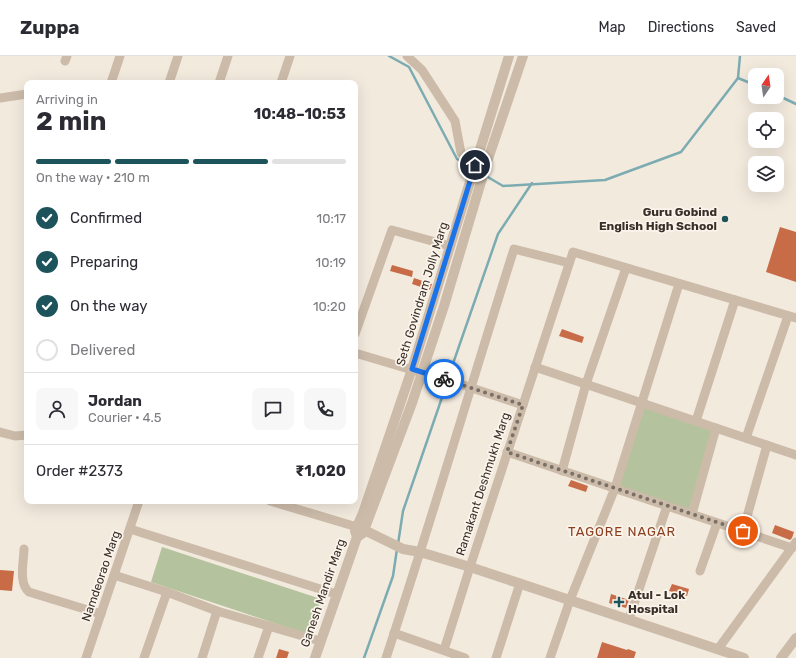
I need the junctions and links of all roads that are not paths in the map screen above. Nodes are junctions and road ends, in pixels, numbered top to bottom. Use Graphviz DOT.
graph roads {
  1 [pos="120,56"];
  2 [pos="178,56"];
  3 [pos="228,56"];
  4 [pos="290,56"];
  5 [pos="406,56"];
  6 [pos="509,56"];
  7 [pos="523,56"];
  8 [pos="112,80"];
  9 [pos="169,80"];
  10 [pos="220,80"];
  11 [pos="282,80"];
  12 [pos="24,94"];
  13 [pos="0,98"];
  14 [pos="475,166"];
  15 [pos="485,170"];
  16 [pos="469,184"];
  17 [pos="480,188"];
  18 [pos="450,246"];
  19 [pos="569,263"];
  20 [pos="626,268"];
  21 [pos="679,284"];
  22 [pos="735,300"];
  23 [pos="792,317"];
  24 [pos="358,326"];
  25 [pos="358,354"];
  26 [pos="535,367"];
  27 [pos="412,369"];
  28 [pos="422,372"];
  29 [pos="586,384"];
  30 [pos="467,386"];
  31 [pos="641,402"];
  32 [pos="523,405"];
  33 [pos="696,421"];
  34 [pos="716,428"];
  35 [pos="0,432"];
  36 [pos="24,435"];
  37 [pos="746,438"];
  38 [pos="767,445"];
  39 [pos="507,452"];
  40 [pos="796,455"];
  41 [pos="562,471"];
  42 [pos="615,488"];
  43 [pos="138,504"];
  44 [pos="298,505"];
  45 [pos="667,506"];
  46 [pos="692,514"];
  47 [pos="717,523"];
  48 [pos="130,529"];
  49 [pos="359,531"];
  50 [pos="743,531"];
  51 [pos="794,545"];
  52 [pos="24,549"];
  53 [pos="420,552"];
  54 [pos="470,567"];
  55 [pos="700,571"];
  56 [pos="114,575"];
  57 [pos="520,583"];
  58 [pos="167,592"];
  59 [pos="336,594"];
  60 [pos="570,600"];
  61 [pos="217,610"];
  62 [pos="101,614"];
  63 [pos="629,619"];
  64 [pos="269,626"];
  65 [pos="394,633"];
  66 [pos="796,638"];
  67 [pos="320,642"];
  68 [pos="718,649"];
  69 [pos="444,650"];
  70 [pos="86,658"];
  71 [pos="144,658"];
  72 [pos="202,658"];
  73 [pos="258,658"];
  74 [pos="315,658"];
  75 [pos="386,658"];
  76 [pos="466,658"];
  77 [pos="496,658"];
  78 [pos="550,658"];
  79 [pos="744,658"];
  80 [pos="781,658"];
  1 -- 8 [label="street"];
  2 -- 9 [label="street"];
  3 -- 10 [label="street"];
  4 -- 11 [label="street"];
  5 -- 14 [label="street"];
  6 -- 14 [label="street, Seth Govindram Jolly Marg"];
  7 -- 15 [label="street"];
  12 -- 13 [label="street"];
  14 -- 15 [label="street"];
  14 -- 16 [label="street, Seth Govindram Jolly Marg"];
  15 -- 17 [label="street"];
  16 -- 17 [label="street"];
  16 -- 18 [label="street, Seth Govindram Jolly Marg"];
  17 -- 28 [label="street"];
  18 -- 24 [label="street"];
  18 -- 27 [label="street, Seth Govindram Jolly Marg"];
  19 -- 20 [label="street"];
  19 -- 26 [label="street, Ramakant Deshmukh Marg"];
  19 -- 30 [label="street"];
  20 -- 21 [label="street"];
  20 -- 29 [label="street"];
  21 -- 22 [label="street"];
  21 -- 31 [label="street"];
  22 -- 23 [label="street"];
  22 -- 33 [label="street"];
  23 -- 37 [label="street"];
  25 -- 27 [label="street"];
  26 -- 29 [label="street"];
  26 -- 32 [label="street, Ramakant Deshmukh Marg"];
  27 -- 28 [label="street"];
  27 -- 49 [label="street, Seth Govindram Jolly Marg"];
  28 -- 30 [label="street"];
  28 -- 49 [label="street"];
  29 -- 31 [label="street"];
  29 -- 41 [label="street"];
  30 -- 32 [label="street"];
  30 -- 53 [label="street"];
  31 -- 33 [label="street"];
  31 -- 42 [label="street"];
  32 -- 39 [label="street, Ramakant Deshmukh Marg"];
  33 -- 34 [label="street"];
  34 -- 37 [label="street"];
  34 -- 46 [label="street"];
  35 -- 36 [label="street"];
  37 -- 38 [label="street"];
  38 -- 40 [label="street"];
  38 -- 50 [label="street"];
  39 -- 41 [label="street"];
  39 -- 54 [label="street, Ramakant Deshmukh Marg"];
  41 -- 42 [label="street"];
  42 -- 45 [label="street"];
  42 -- 60 [label="street"];
  43 -- 48 [label="street, Namdeorao Marg"];
  44 -- 49 [label="street"];
  45 -- 46 [label="street"];
  45 -- 63 [label="street"];
  46 -- 47 [label="street"];
  47 -- 50 [label="street"];
  47 -- 55 [label="street"];
  48 -- 56 [label="street, Namdeorao Marg"];
  48 -- 59 [label="street"];
  49 -- 53 [label="street"];
  49 -- 59 [label="street, Ganesh Mandir Marg"];
  50 -- 51 [label="street"];
  51 -- 68 [label="street"];
  52 -- 62 [label="street"];
  53 -- 54 [label="street"];
  53 -- 65 [label="street"];
  54 -- 57 [label="street"];
  54 -- 69 [label="street, Ramakant Deshmukh Marg"];
  56 -- 58 [label="street"];
  56 -- 62 [label="street, Namdeorao Marg"];
  57 -- 60 [label="street"];
  57 -- 77 [label="street"];
  58 -- 61 [label="street"];
  58 -- 71 [label="street"];
  59 -- 67 [label="street, Ganesh Mandir Marg"];
  60 -- 63 [label="street"];
  60 -- 78 [label="street"];
  61 -- 64 [label="street"];
  61 -- 72 [label="street"];
  62 -- 70 [label="street, Namdeorao Marg"];
  63 -- 68 [label="street"];
  64 -- 67 [label="street"];
  64 -- 73 [label="street"];
  65 -- 69 [label="street"];
  65 -- 75 [label="street"];
  66 -- 80 [label="street"];
  67 -- 74 [label="street, Ganesh Mandir Marg"];
  68 -- 79 [label="street"];
  69 -- 76 [label="street"];
}
